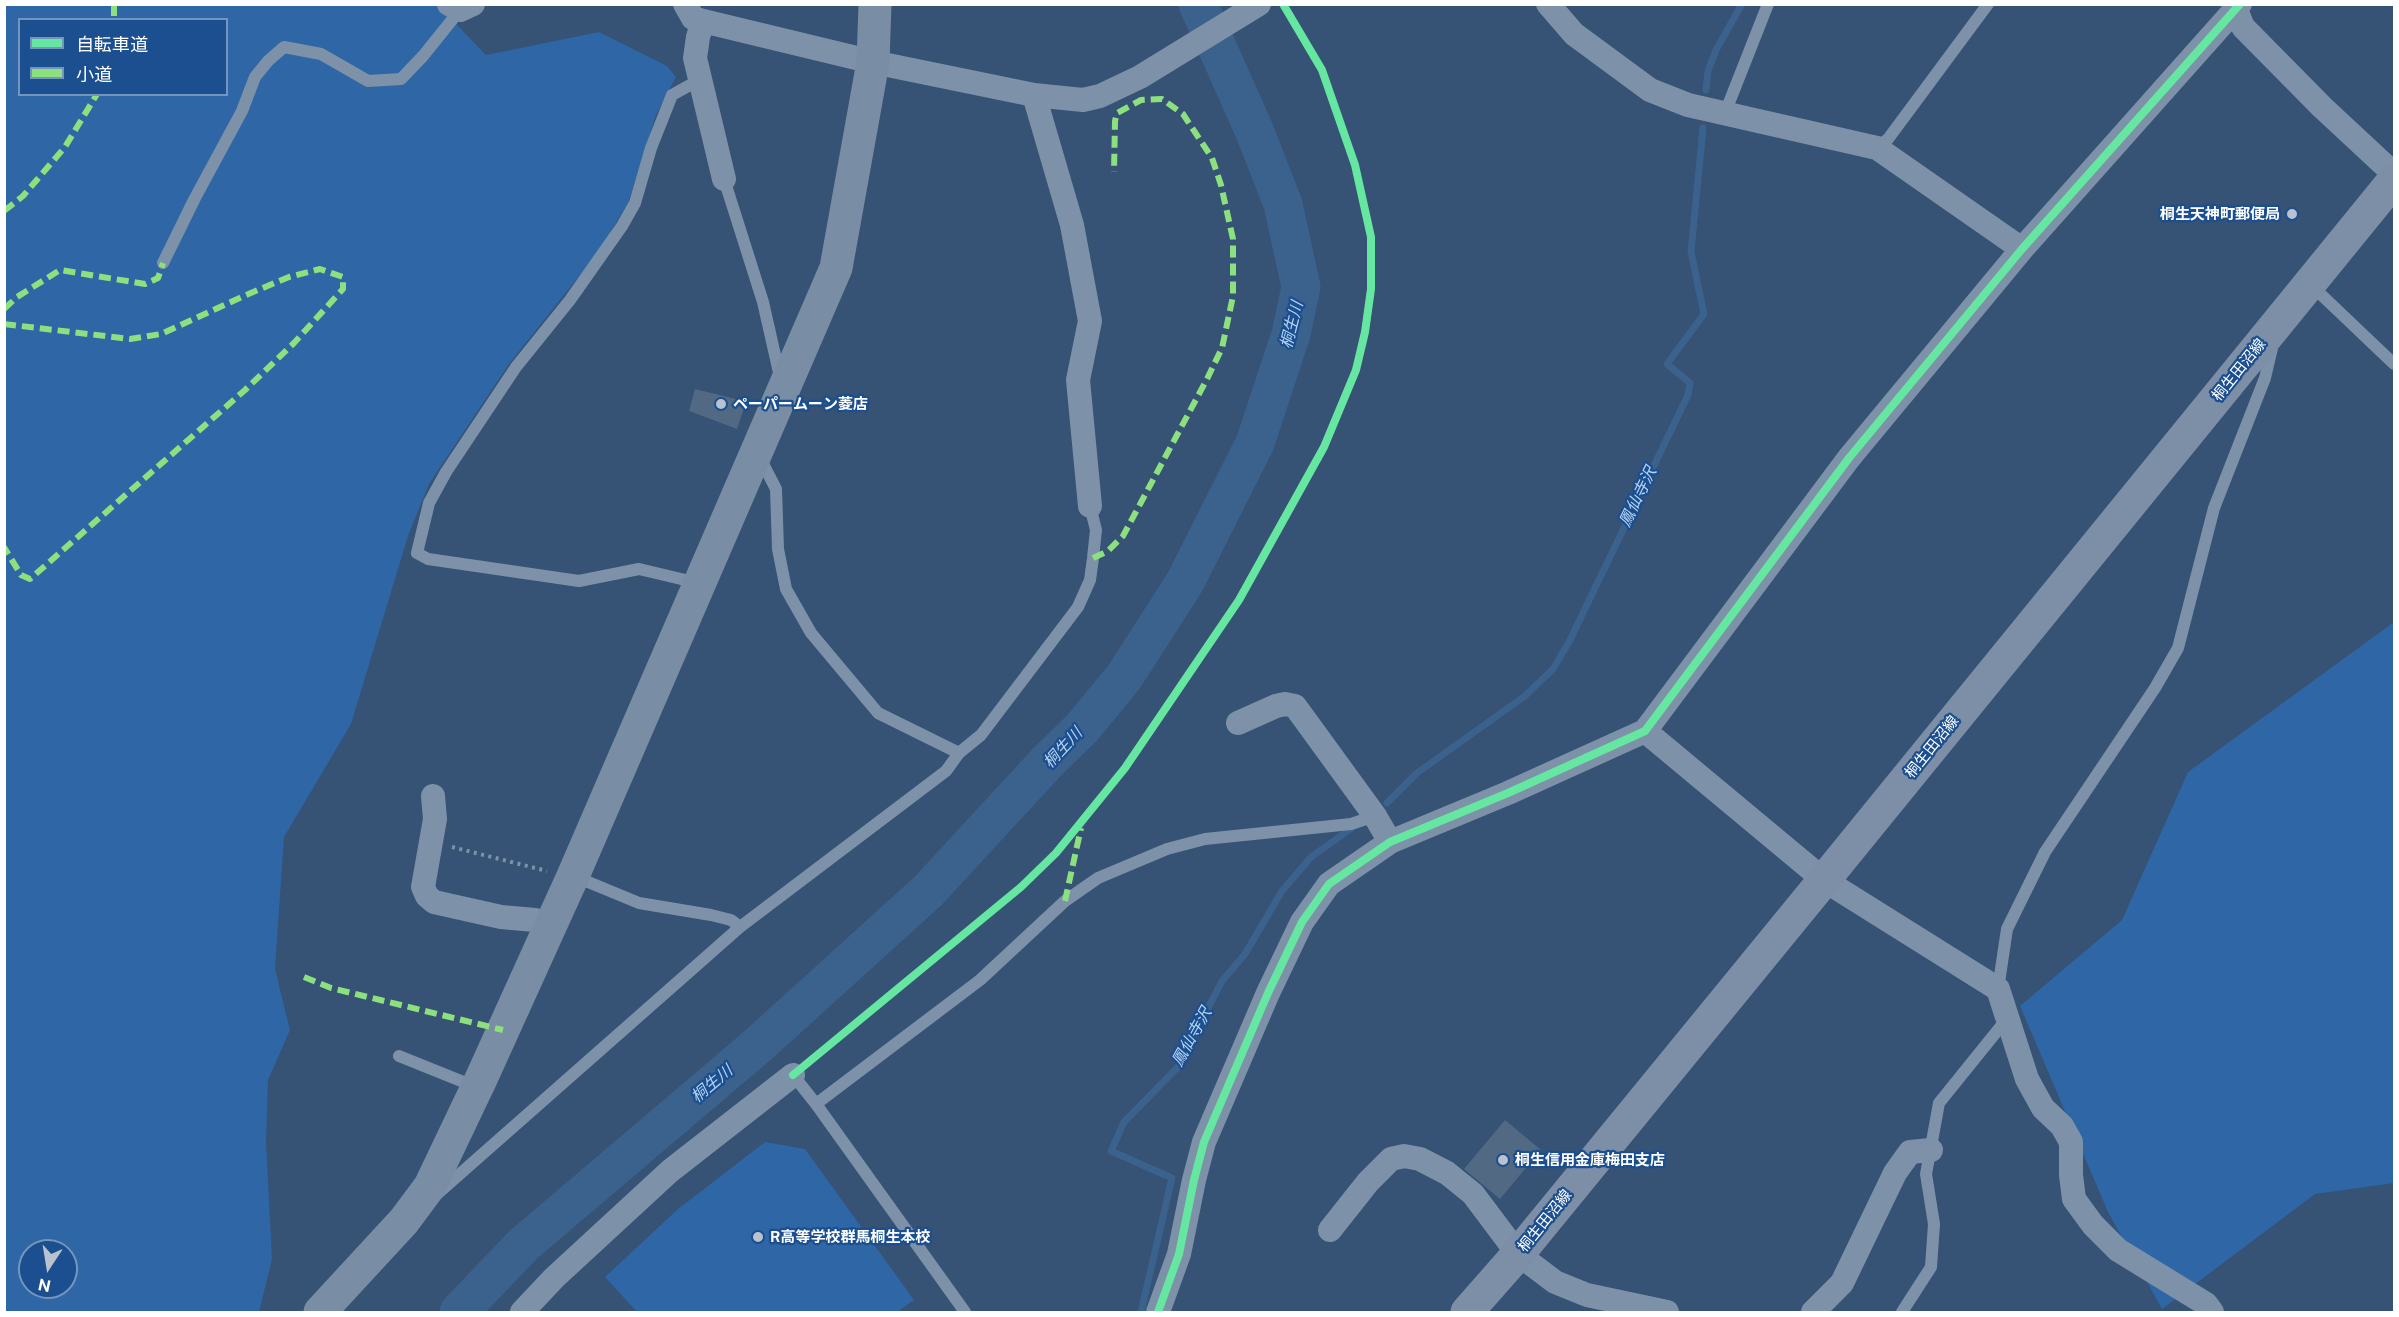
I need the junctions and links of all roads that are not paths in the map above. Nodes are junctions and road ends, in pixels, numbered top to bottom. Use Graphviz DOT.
graph roads {
  1 [pos="686,4"];
  2 [pos="875,4"];
  3 [pos="1259,4"];
  4 [pos="1548,4"];
  5 [pos="1768,4"];
  6 [pos="1988,4"];
  7 [pos="461,6"];
  8 [pos="2237,6"];
  9 [pos="703,21"];
  10 [pos="873,62"];
  11 [pos="700,79"];
  12 [pos="1034,95"];
  13 [pos="1725,113"];
  14 [pos="1877,148"];
  15 [pos="2394,174"];
  16 [pos="724,178"];
  17 [pos="2394,180"];
  18 [pos="2022,249"];
  19 [pos="163,263"];
  20 [pos="2310,284"];
  21 [pos="2271,331"];
  22 [pos="2394,364"];
  23 [pos="783,389"];
  24 [pos="756,450"];
  25 [pos="1090,506"];
  26 [pos="700,583"];
  27 [pos="1238,723"];
  28 [pos="1645,731"];
  29 [pos="958,753"];
  30 [pos="433,796"];
  31 [pos="1375,816"];
  32 [pos="1390,842"];
  33 [pos="562,874"];
  34 [pos="1824,880"];
  35 [pos="550,926"];
  36 [pos="740,927"];
  37 [pos="1998,989"];
  38 [pos="2006,1020"];
  39 [pos="399,1056"];
  40 [pos="793,1075"];
  41 [pos="477,1087"];
  42 [pos="816,1104"];
  43 [pos="1931,1150"];
  44 [pos="404,1221"];
  45 [pos="1330,1230"];
  46 [pos="1518,1254"];
  47 [pos="320,1312"];
  48 [pos="522,1312"];
  49 [pos="965,1312"];
  50 [pos="1158,1312"];
  51 [pos="1467,1312"];
  52 [pos="1667,1312"];
  53 [pos="1813,1312"];
  54 [pos="1902,1312"];
  55 [pos="2212,1312"];
  1 -- 9 [label="street"];
  2 -- 10 [label="street"];
  3 -- 12 [label="street"];
  4 -- 13 [label="street"];
  5 -- 13 [label="lane"];
  6 -- 14 [label="lane"];
  7 -- 19 [label="lane"];
  8 -- 15 [label="street"];
  8 -- 18 [label="street"];
  9 -- 10 [label="street"];
  9 -- 11 [label="street"];
  10 -- 12 [label="street"];
  10 -- 23 [label="street"];
  11 -- 16 [label="street"];
  11 -- 26 [label="lane"];
  12 -- 25 [label="street"];
  13 -- 14 [label="street"];
  14 -- 18 [label="street"];
  16 -- 23 [label="lane"];
  17 -- 20 [label="main road, 桐生田沼線"];
  18 -- 28 [label="street"];
  20 -- 21 [label="main road, 桐生田沼線"];
  20 -- 22 [label="lane"];
  21 -- 34 [label="main road, 桐生田沼線"];
  21 -- 37 [label="lane"];
  23 -- 24 [label="street"];
  24 -- 26 [label="street"];
  24 -- 29 [label="lane"];
  25 -- 29 [label="lane"];
  26 -- 33 [label="street"];
  27 -- 31 [label="street"];
  28 -- 32 [label="street"];
  28 -- 34 [label="street"];
  29 -- 36 [label="lane"];
  30 -- 35 [label="street"];
  31 -- 32 [label="street"];
  31 -- 42 [label="lane"];
  32 -- 50 [label="street"];
  33 -- 35 [label="street"];
  33 -- 36 [label="lane"];
  34 -- 37 [label="street"];
  34 -- 46 [label="main road, 桐生田沼線"];
  35 -- 41 [label="street"];
  36 -- 44 [label="lane"];
  37 -- 38 [label="street"];
  38 -- 43 [label="lane"];
  38 -- 55 [label="street"];
  39 -- 41 [label="lane"];
  40 -- 42 [label="lane"];
  40 -- 48 [label="street"];
  41 -- 44 [label="street"];
  42 -- 49 [label="lane"];
  43 -- 53 [label="street"];
  43 -- 54 [label="lane"];
  44 -- 47 [label="street"];
  45 -- 46 [label="street"];
  46 -- 51 [label="main road, 桐生田沼線"];
  46 -- 52 [label="street"];
}
